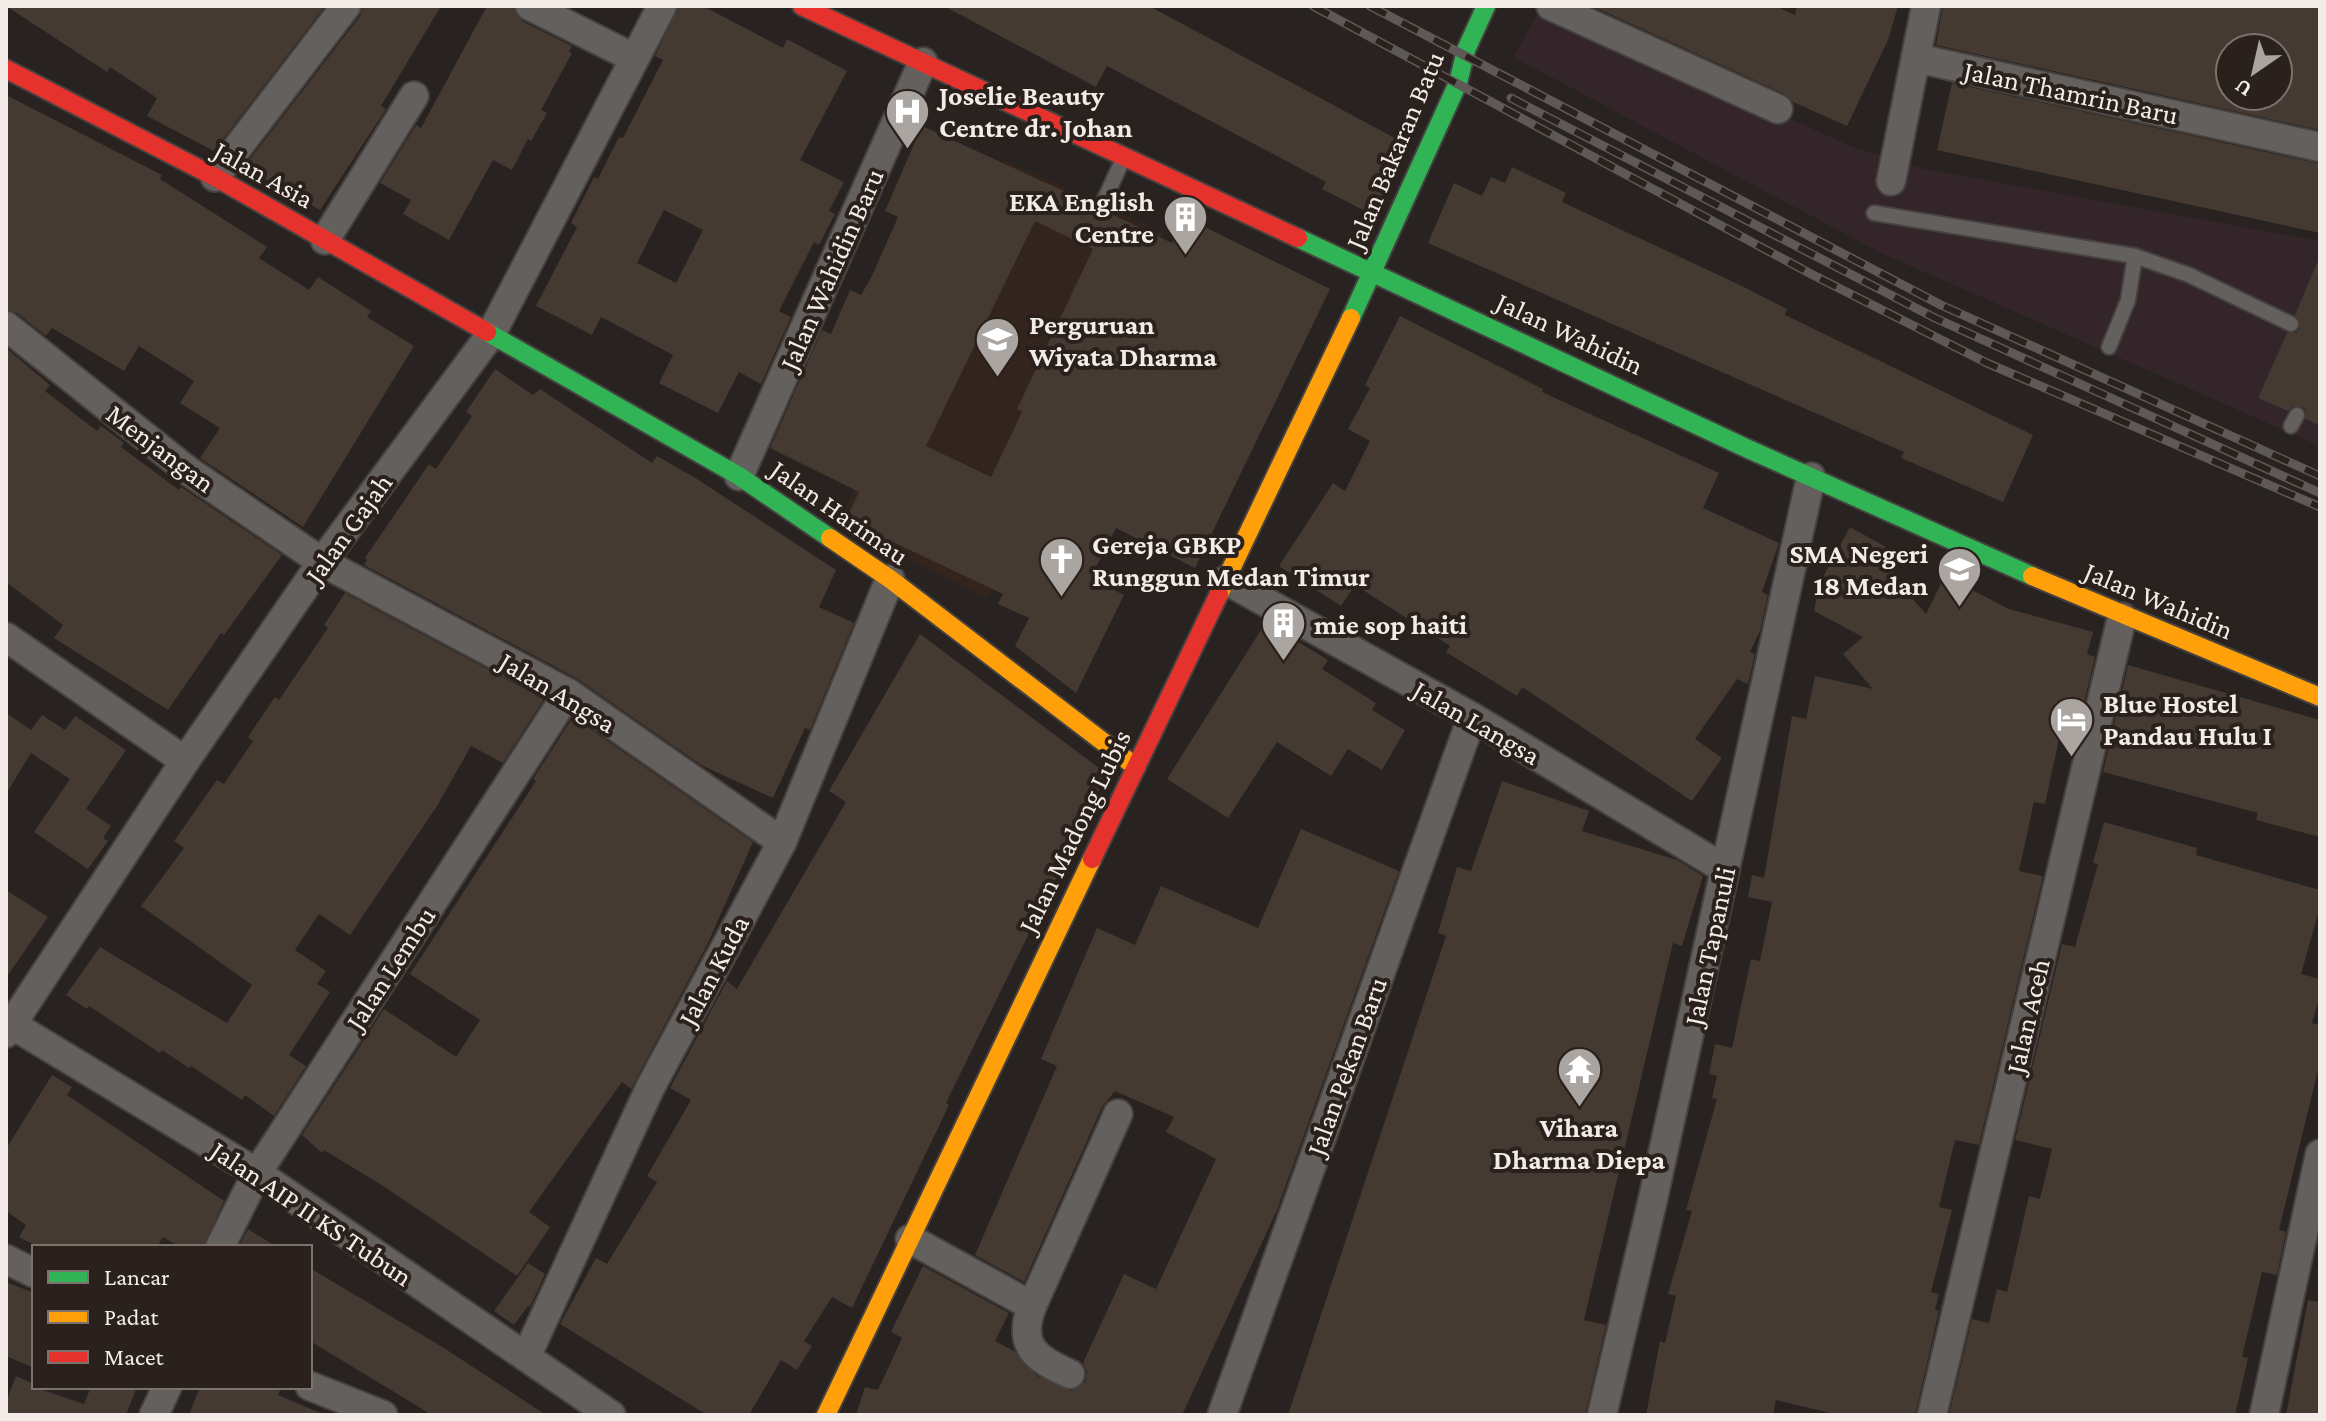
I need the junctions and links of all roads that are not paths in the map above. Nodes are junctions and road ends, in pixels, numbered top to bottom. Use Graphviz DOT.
graph roads {
  1 [pos="346,6"];
  2 [pos="530,6"];
  3 [pos="662,6"];
  4 [pos="802,6"];
  5 [pos="1486,6"];
  6 [pos="1551,6"];
  7 [pos="1926,6"];
  8 [pos="634,58"];
  9 [pos="1916,58"];
  10 [pos="923,62"];
  11 [pos="6,69"];
  12 [pos="414,96"];
  13 [pos="1778,109"];
  14 [pos="2320,147"];
  15 [pos="1124,156"];
  16 [pos="215,177"];
  17 [pos="1891,181"];
  18 [pos="1101,207"];
  19 [pos="1874,213"];
  20 [pos="325,240"];
  21 [pos="2135,256"];
  22 [pos="1373,272"];
  23 [pos="2291,324"];
  24 [pos="6,326"];
  25 [pos="491,334"];
  26 [pos="2109,347"];
  27 [pos="739,476"];
  28 [pos="1811,477"];
  29 [pos="322,562"];
  30 [pos="890,579"];
  31 [pos="1226,580"];
  32 [pos="2122,617"];
  33 [pos="6,637"];
  34 [pos="568,693"];
  35 [pos="2320,697"];
  36 [pos="1472,717"];
  37 [pos="185,761"];
  38 [pos="1136,767"];
  39 [pos="782,842"];
  40 [pos="1725,869"];
  41 [pos="8,1026"];
  42 [pos="1118,1114"];
  43 [pos="2320,1154"];
  44 [pos="257,1173"];
  45 [pos="910,1239"];
  46 [pos="221,1245"];
  47 [pos="6,1259"];
  48 [pos="32,1272"];
  49 [pos="1032,1306"];
  50 [pos="526,1357"];
  51 [pos="1070,1374"];
  52 [pos="312,1387"];
  53 [pos="166,1389"];
  54 [pos="154,1415"];
  55 [pos="383,1415"];
  56 [pos="611,1415"];
  57 [pos="826,1415"];
  58 [pos="1222,1415"];
  59 [pos="1602,1415"];
  60 [pos="1932,1415"];
  61 [pos="2264,1415"];
  1 -- 16 [label="street"];
  2 -- 8 [label="street"];
  3 -- 8 [label="street, Jalan Gajah"];
  4 -- 10 [label="street, Jalan Wahidin"];
  5 -- 22 [label="street, Jalan Bakaran Batu"];
  6 -- 13 [label="street"];
  7 -- 9 [label="street"];
  8 -- 25 [label="street, Jalan Gajah"];
  9 -- 14 [label="street, Jalan Thamrin Baru"];
  9 -- 17 [label="street"];
  10 -- 15 [label="street, Jalan Wahidin"];
  10 -- 27 [label="street, Jalan Wahidin Baru"];
  11 -- 16 [label="street, Jalan Asia"];
  12 -- 20 [label="street"];
  15 -- 18 [label="lane"];
  15 -- 22 [label="street, Jalan Wahidin"];
  16 -- 20 [label="street, Jalan Asia"];
  19 -- 21 [label="lane"];
  20 -- 25 [label="street, Jalan Asia"];
  21 -- 23 [label="lane"];
  21 -- 26 [label="lane"];
  22 -- 28 [label="street, Jalan Wahidin"];
  22 -- 31 [label="street, Jalan Madong Lubis"];
  24 -- 29 [label="street, Menjangan"];
  25 -- 27 [label="street, Jalan Harimau"];
  25 -- 29 [label="street, Jalan Gajah"];
  27 -- 30 [label="street, Jalan Harimau"];
  28 -- 32 [label="street, Jalan Wahidin"];
  28 -- 40 [label="street, Jalan Tapanuli"];
  29 -- 34 [label="street, Jalan Angsa"];
  29 -- 37 [label="street, Jalan Gajah"];
  30 -- 38 [label="street, Jalan Harimau"];
  30 -- 39 [label="street, Jalan Kuda"];
  31 -- 36 [label="street, Jalan Langsa"];
  31 -- 38 [label="street, Jalan Madong Lubis"];
  32 -- 35 [label="street, Jalan Wahidin"];
  32 -- 60 [label="street, Jalan Aceh"];
  33 -- 37 [label="street"];
  34 -- 39 [label="street, Jalan Angsa"];
  34 -- 44 [label="street, Jalan Lembu"];
  36 -- 40 [label="street, Jalan Langsa"];
  36 -- 58 [label="street, Jalan Pekan Baru"];
  37 -- 41 [label="street, Jalan Gajah"];
  38 -- 45 [label="street, Jalan Madong Lubis"];
  39 -- 50 [label="street, Jalan Kuda"];
  40 -- 59 [label="street, Jalan Tapanuli"];
  41 -- 44 [label="street, Jalan AIP II KS Tubun"];
  42 -- 49 [label="street"];
  43 -- 61 [label="street"];
  44 -- 46 [label="street, Jalan Lembu"];
  44 -- 50 [label="street, Jalan AIP II KS Tubun"];
  45 -- 49 [label="street"];
  45 -- 57 [label="street, Jalan Madong Lubis"];
  47 -- 48 [label="street"];
  49 -- 51 [label="street"];
  50 -- 56 [label="street, Jalan AIP II KS Tubun"];
  52 -- 55 [label="street"];
  53 -- 54 [label="street"];
}
